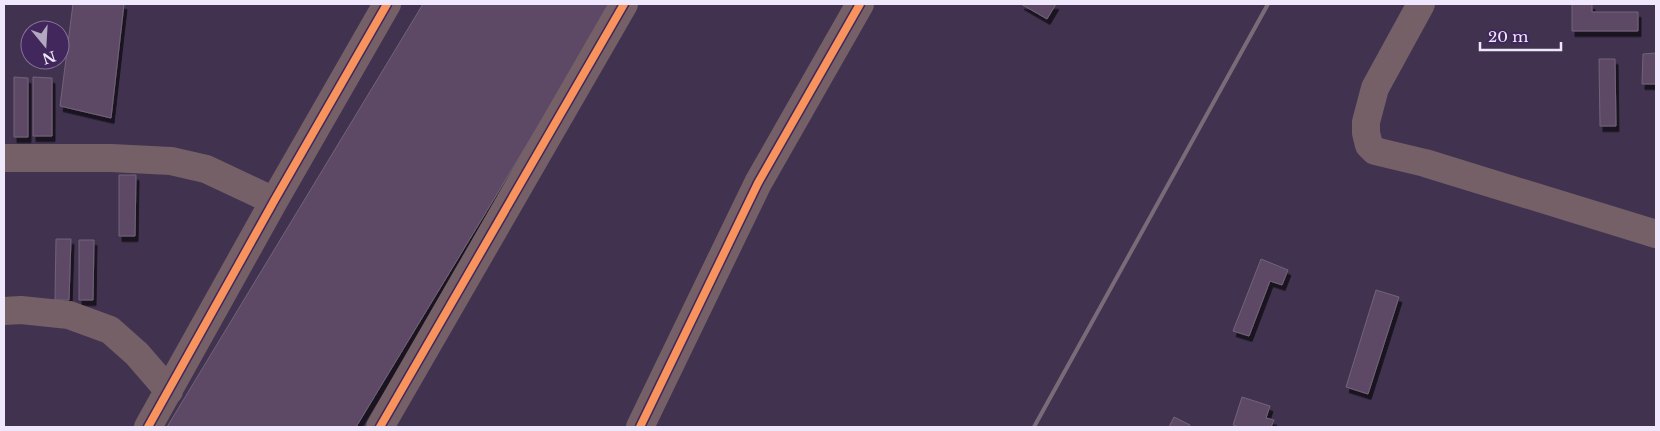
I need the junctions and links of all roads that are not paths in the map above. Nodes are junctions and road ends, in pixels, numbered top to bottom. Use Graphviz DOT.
graph roads {
  1 [pos="388,4"];
  2 [pos="624,4"];
  3 [pos="860,4"];
  4 [pos="1421,4"];
  5 [pos="4,158"];
  6 [pos="274,202"];
  7 [pos="1656,234"];
  8 [pos="4,311"];
  9 [pos="168,391"];
  10 [pos="148,427"];
  11 [pos="380,427"];
  12 [pos="640,427"];
  1 -- 6 [label="street"];
  2 -- 11 [label="street"];
  3 -- 12 [label="street"];
  4 -- 7 [label="street"];
  5 -- 6 [label="street"];
  6 -- 9 [label="street"];
  8 -- 9 [label="street"];
  9 -- 10 [label="street"];
}
